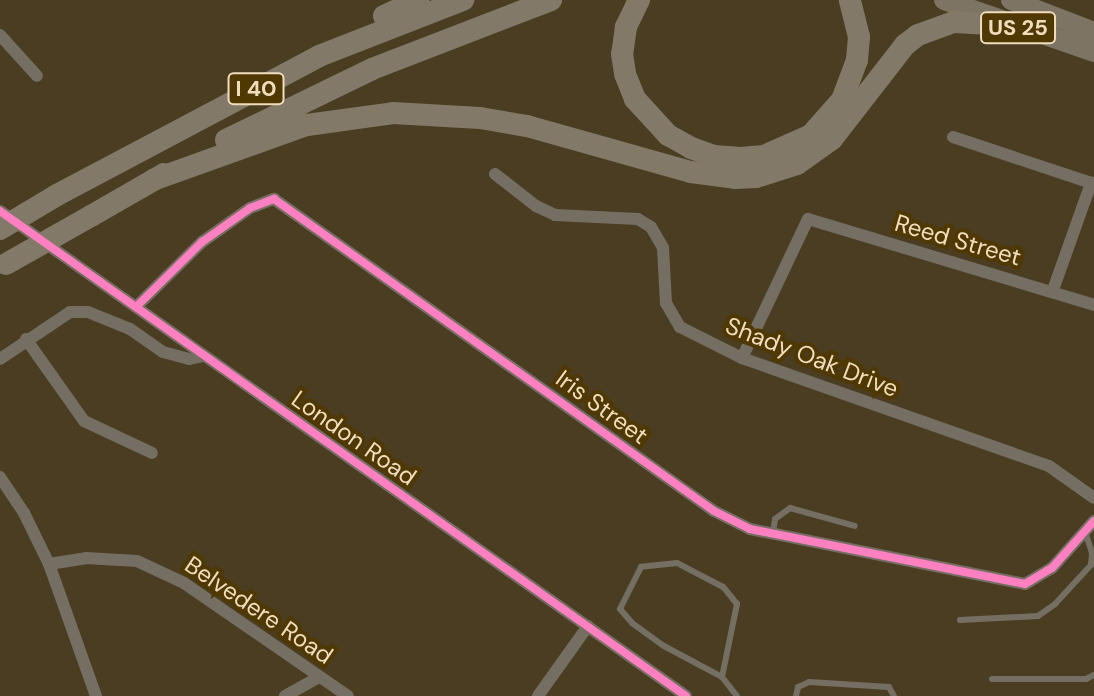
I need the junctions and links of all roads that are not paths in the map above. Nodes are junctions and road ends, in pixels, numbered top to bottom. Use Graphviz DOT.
graph roads {
  1 [pos="419,0"];
  2 [pos="463,0"];
  3 [pos="551,0"];
  4 [pos="639,0"];
  5 [pos="850,0"];
  6 [pos="944,0"];
  7 [pos="1011,0"];
  8 [pos="1010,25"];
  9 [pos="1094,32"];
  10 [pos="0,35"];
  11 [pos="1094,52"];
  12 [pos="319,56"];
  13 [pos="37,76"];
  14 [pos="953,137"];
  15 [pos="495,174"];
  16 [pos="153,180"];
  17 [pos="1093,184"];
  18 [pos="0,211"];
  19 [pos="0,229"];
  20 [pos="3,266"];
  21 [pos="1053,290"];
  22 [pos="1094,305"];
  23 [pos="136,307"];
  24 [pos="26,339"];
  25 [pos="203,356"];
  26 [pos="742,358"];
  27 [pos="0,359"];
  28 [pos="152,453"];
  29 [pos="0,477"];
  30 [pos="1094,498"];
  31 [pos="855,526"];
  32 [pos="1090,526"];
  33 [pos="773,533"];
  34 [pos="49,564"];
  35 [pos="960,620"];
  36 [pos="588,626"];
  37 [pos="1094,675"];
  38 [pos="319,677"];
  39 [pos="722,677"];
  40 [pos="992,679"];
  41 [pos="291,695"];
  42 [pos="345,695"];
  43 [pos="96,696"];
  44 [pos="538,696"];
  45 [pos="686,696"];
  46 [pos="737,696"];
  47 [pos="796,696"];
  48 [pos="894,696"];
  1 -- 12 [label="highway"];
  2 -- 12 [label="highway, I 40"];
  3 -- 16 [label="highway, I 40"];
  4 -- 5 [label="highway"];
  6 -- 8 [label="main road, US 25"];
  7 -- 9 [label="main road, US 25"];
  8 -- 11 [label="main road, US 25"];
  8 -- 16 [label="highway"];
  10 -- 13 [label="street"];
  12 -- 19 [label="highway, I 40, bridge"];
  14 -- 17 [label="street"];
  15 -- 26 [label="street, Shady Oak Drive"];
  16 -- 20 [label="highway, I 40, bridge"];
  17 -- 21 [label="street"];
  18 -- 23 [label="street, London Road"];
  21 -- 22 [label="street, Reed Street"];
  21 -- 26 [label="street, Reed Street"];
  23 -- 25 [label="street, London Road"];
  23 -- 33 [label="street, Iris Street"];
  24 -- 25 [label="street"];
  24 -- 27 [label="street"];
  24 -- 28 [label="street"];
  25 -- 36 [label="street, London Road"];
  26 -- 30 [label="street, Shady Oak Drive"];
  29 -- 34 [label="street"];
  31 -- 33 [label="lane"];
  32 -- 33 [label="street, Iris Street"];
  32 -- 35 [label="lane"];
  34 -- 38 [label="street, Belvedere Road"];
  34 -- 43 [label="street"];
  36 -- 44 [label="street"];
  36 -- 45 [label="street, London Road"];
  37 -- 40 [label="lane"];
  38 -- 41 [label="street"];
  38 -- 42 [label="street, Belvedere Road"];
  39 -- 39 [label="lane"];
  39 -- 46 [label="lane"];
  47 -- 48 [label="lane"];
}
